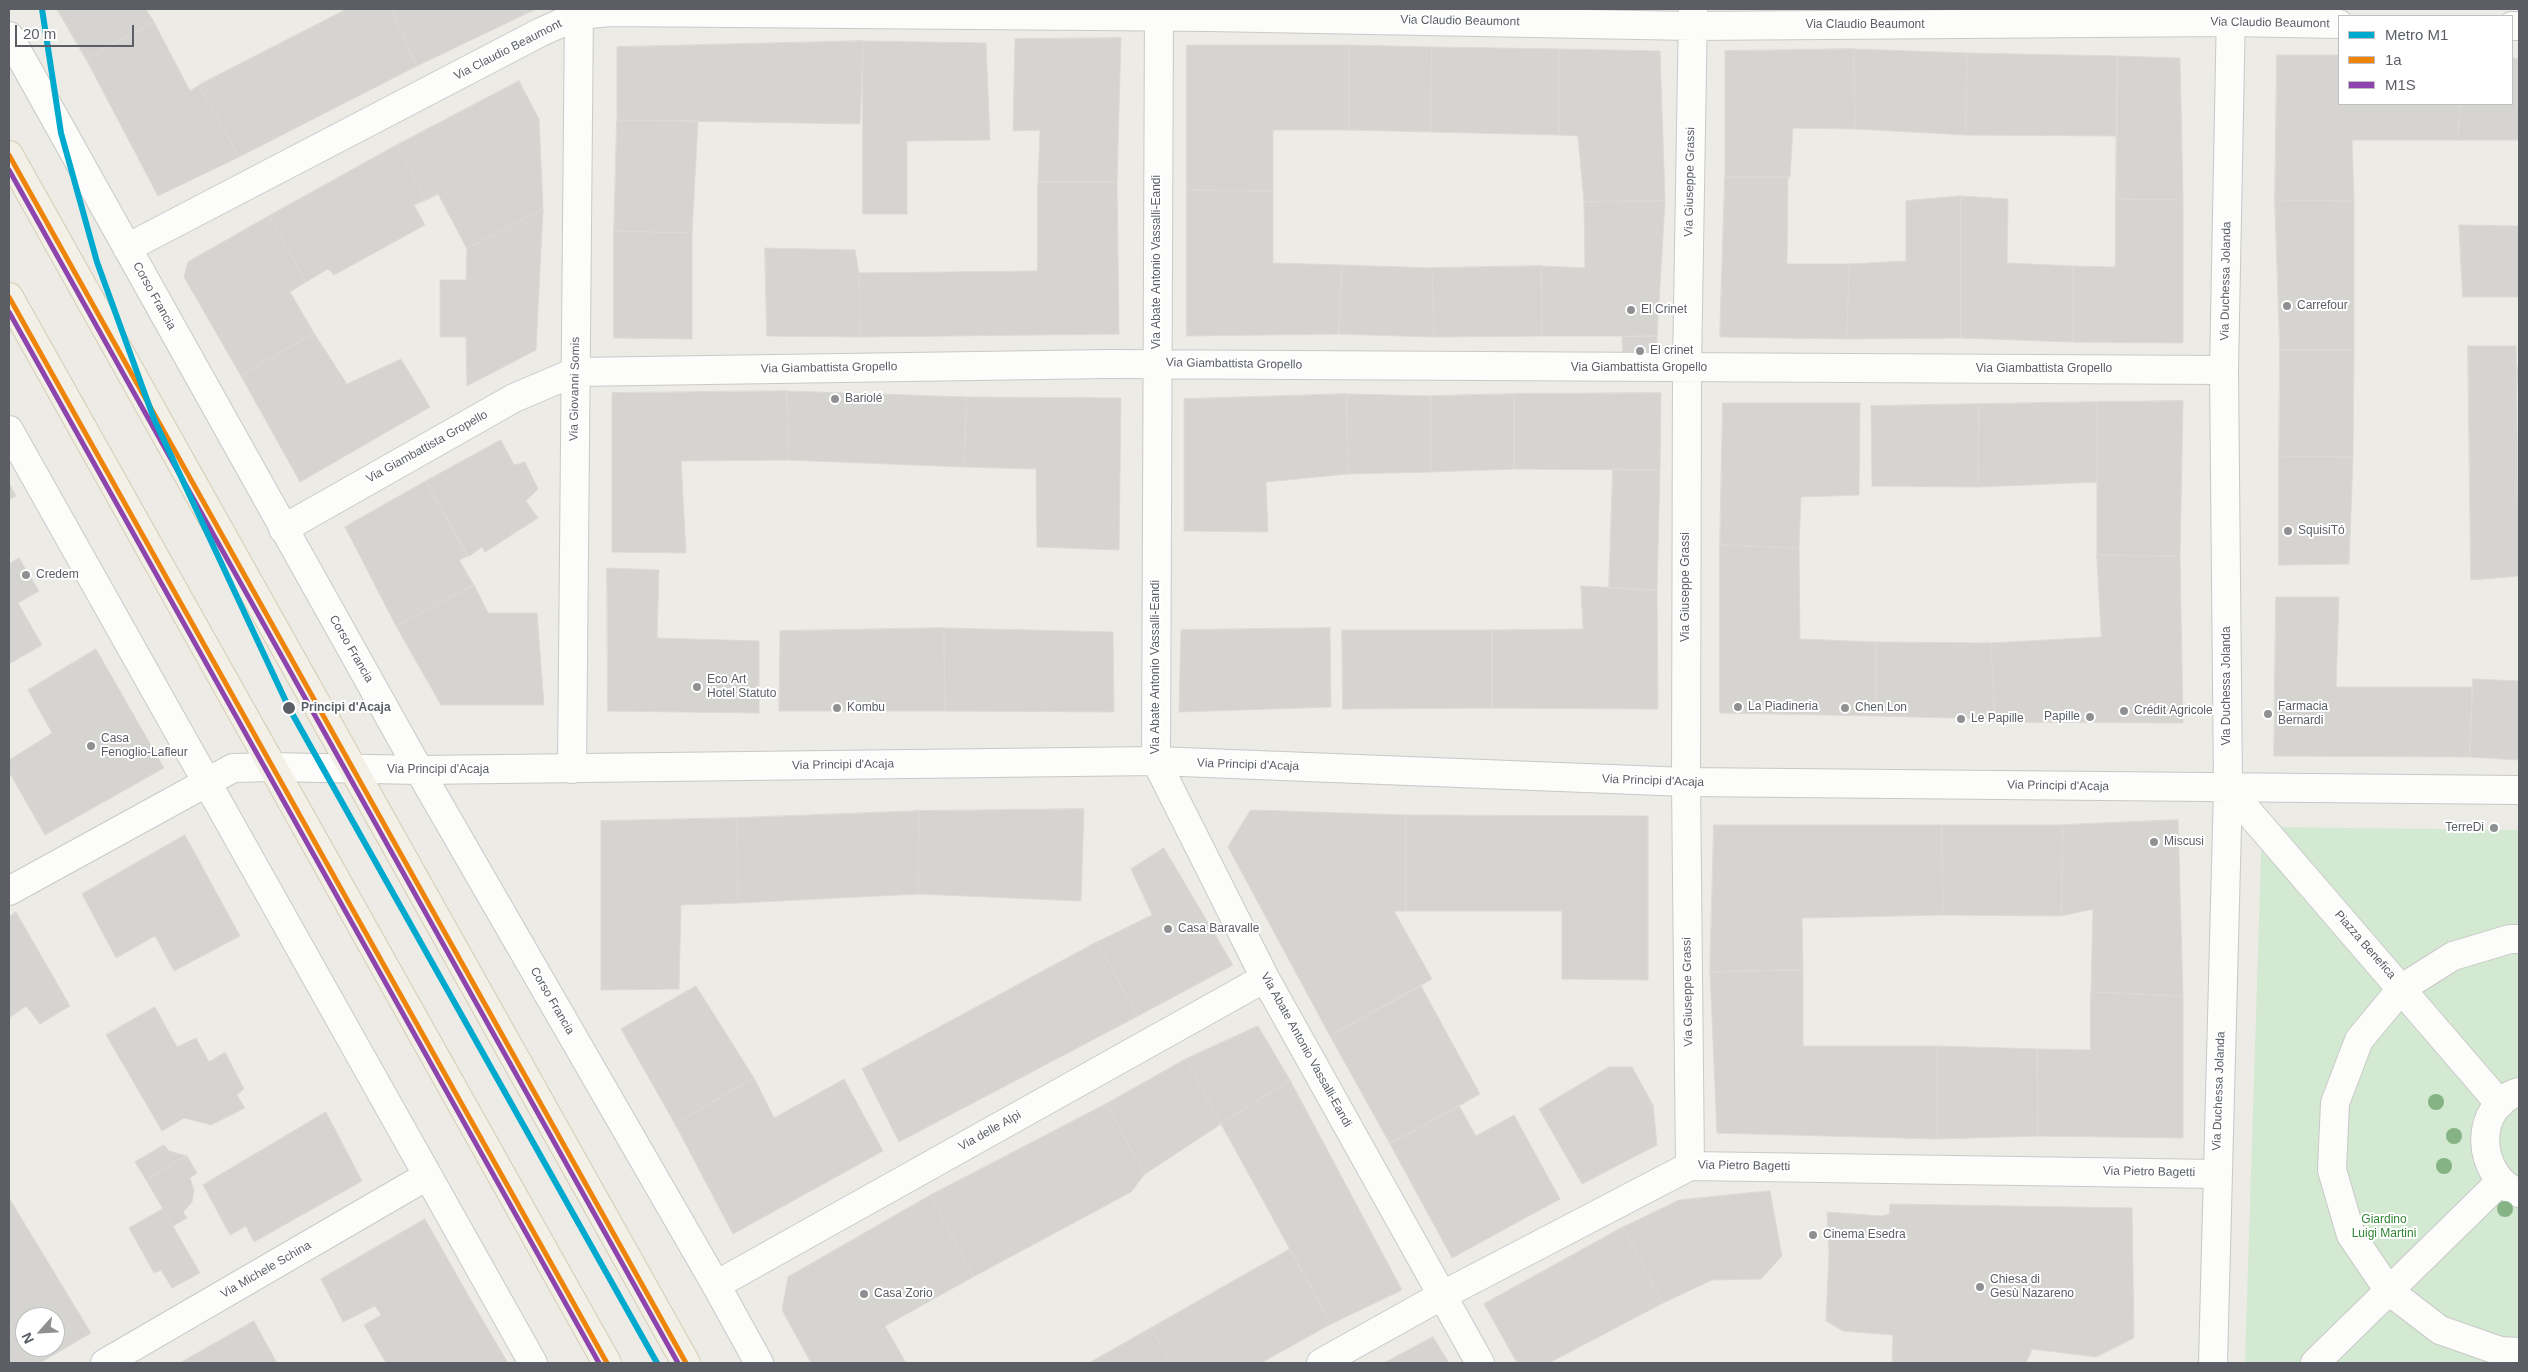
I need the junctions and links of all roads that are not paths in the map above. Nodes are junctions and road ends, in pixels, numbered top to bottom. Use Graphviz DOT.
graph roads {
  1 [pos="579,12"];
  2 [pos="1159,13"];
  3 [pos="2230,16"];
  4 [pos="1693,17"];
  5 [pos="2338,24"];
  6 [pos="9,36"];
  7 [pos="9,155"];
  8 [pos="127,248"];
  9 [pos="9,297"];
  10 [pos="1157,364"];
  11 [pos="1687,368"];
  12 [pos="2224,370"];
  13 [pos="574,372"];
  14 [pos="9,430"];
  15 [pos="283,529"];
  16 [pos="1156,761"];
  17 [pos="272,767"];
  18 [pos="572,769"];
  19 [pos="354,770"];
  20 [pos="419,770"];
  21 [pos="207,782"];
  22 [pos="1686,782"];
  23 [pos="2228,788"];
  24 [pos="2519,790"];
  25 [pos="9,891"];
  26 [pos="2519,940"];
  27 [pos="1265,978"];
  28 [pos="2402,988"];
  29 [pos="2510,1098"];
  30 [pos="1690,1166"];
  31 [pos="2216,1174"];
  32 [pos="427,1176"];
  33 [pos="2510,1187"];
  34 [pos="716,1285"];
  35 [pos="2389,1291"];
  36 [pos="1441,1296"];
  37 [pos="2519,1352"];
  38 [pos="105,1363"];
  39 [pos="532,1363"];
  40 [pos="607,1363"];
  41 [pos="686,1363"];
  42 [pos="759,1363"];
  43 [pos="1321,1363"];
  44 [pos="1480,1363"];
  45 [pos="2213,1363"];
  46 [pos="2314,1363"];
  1 -- 2 [label="street, Via Claudio Beaumont"];
  1 -- 8 [label="street, Via Claudio Beaumont"];
  1 -- 13 [label="street, Via Giovanni Somis"];
  2 -- 4 [label="street, Via Claudio Beaumont"];
  2 -- 10 [label="street, Via Abate Antonio Vassalli-Eandi"];
  3 -- 4 [label="street, Via Claudio Beaumont"];
  3 -- 5 [label="street, Via Claudio Beaumont"];
  3 -- 12 [label="street, Via Duchessa Jolanda"];
  4 -- 11 [label="street, Via Giuseppe Grassi"];
  6 -- 8 [label="street, Corso Francia"];
  7 -- 19 [label="main road"];
  8 -- 15 [label="street, Corso Francia"];
  9 -- 17 [label="main road"];
  10 -- 11 [label="street, Via Giambattista Gropello"];
  10 -- 13 [label="street, Via Giambattista Gropello"];
  10 -- 16 [label="street, Via Abate Antonio Vassalli-Eandi"];
  11 -- 12 [label="street, Via Giambattista Gropello"];
  11 -- 22 [label="street, Via Giuseppe Grassi"];
  12 -- 23 [label="street, Via Duchessa Jolanda"];
  13 -- 15 [label="street, Via Giambattista Gropello"];
  13 -- 18 [label="street, Via Giovanni Somis"];
  14 -- 21 [label="street"];
  15 -- 20 [label="street, Corso Francia"];
  16 -- 18 [label="street, Via Principi d'Acaja"];
  16 -- 22 [label="street, Via Principi d'Acaja"];
  16 -- 27 [label="street, Via Abate Antonio Vassalli-Eandi"];
  17 -- 19 [label="street, Via Principi d'Acaja"];
  17 -- 21 [label="street, Via Principi d'Acaja"];
  17 -- 40 [label="main road"];
  18 -- 20 [label="street, Via Principi d'Acaja"];
  19 -- 20 [label="street, Via Principi d'Acaja"];
  19 -- 41 [label="main road"];
  20 -- 34 [label="street, Corso Francia"];
  21 -- 25 [label="street, Via Principi d'Acaja"];
  21 -- 32 [label="street"];
  22 -- 23 [label="street, Via Principi d'Acaja"];
  22 -- 30 [label="street, Via Giuseppe Grassi"];
  23 -- 24 [label="street, Via Principi d'Acaja"];
  23 -- 28 [label="street, Piazza Benefica"];
  23 -- 31 [label="street, Via Duchessa Jolanda"];
  26 -- 28 [label="street"];
  27 -- 34 [label="street, Via delle Alpi"];
  27 -- 36 [label="street, Via Abate Antonio Vassalli-Eandi"];
  28 -- 29 [label="street, Piazza Benefica"];
  28 -- 35 [label="street"];
  29 -- 33 [label="street"];
  30 -- 31 [label="street, Via Pietro Bagetti"];
  30 -- 36 [label="street, Via Pietro Bagetti"];
  31 -- 45 [label="street, Via Duchessa Jolanda"];
  32 -- 38 [label="street, Via Michele Schina"];
  32 -- 39 [label="street"];
  33 -- 35 [label="street"];
  34 -- 42 [label="street, Corso Francia"];
  35 -- 37 [label="street"];
  35 -- 46 [label="street"];
  36 -- 43 [label="street, Via Pietro Bagetti"];
  36 -- 44 [label="street, Via Abate Antonio Vassalli-Eandi"];
}
